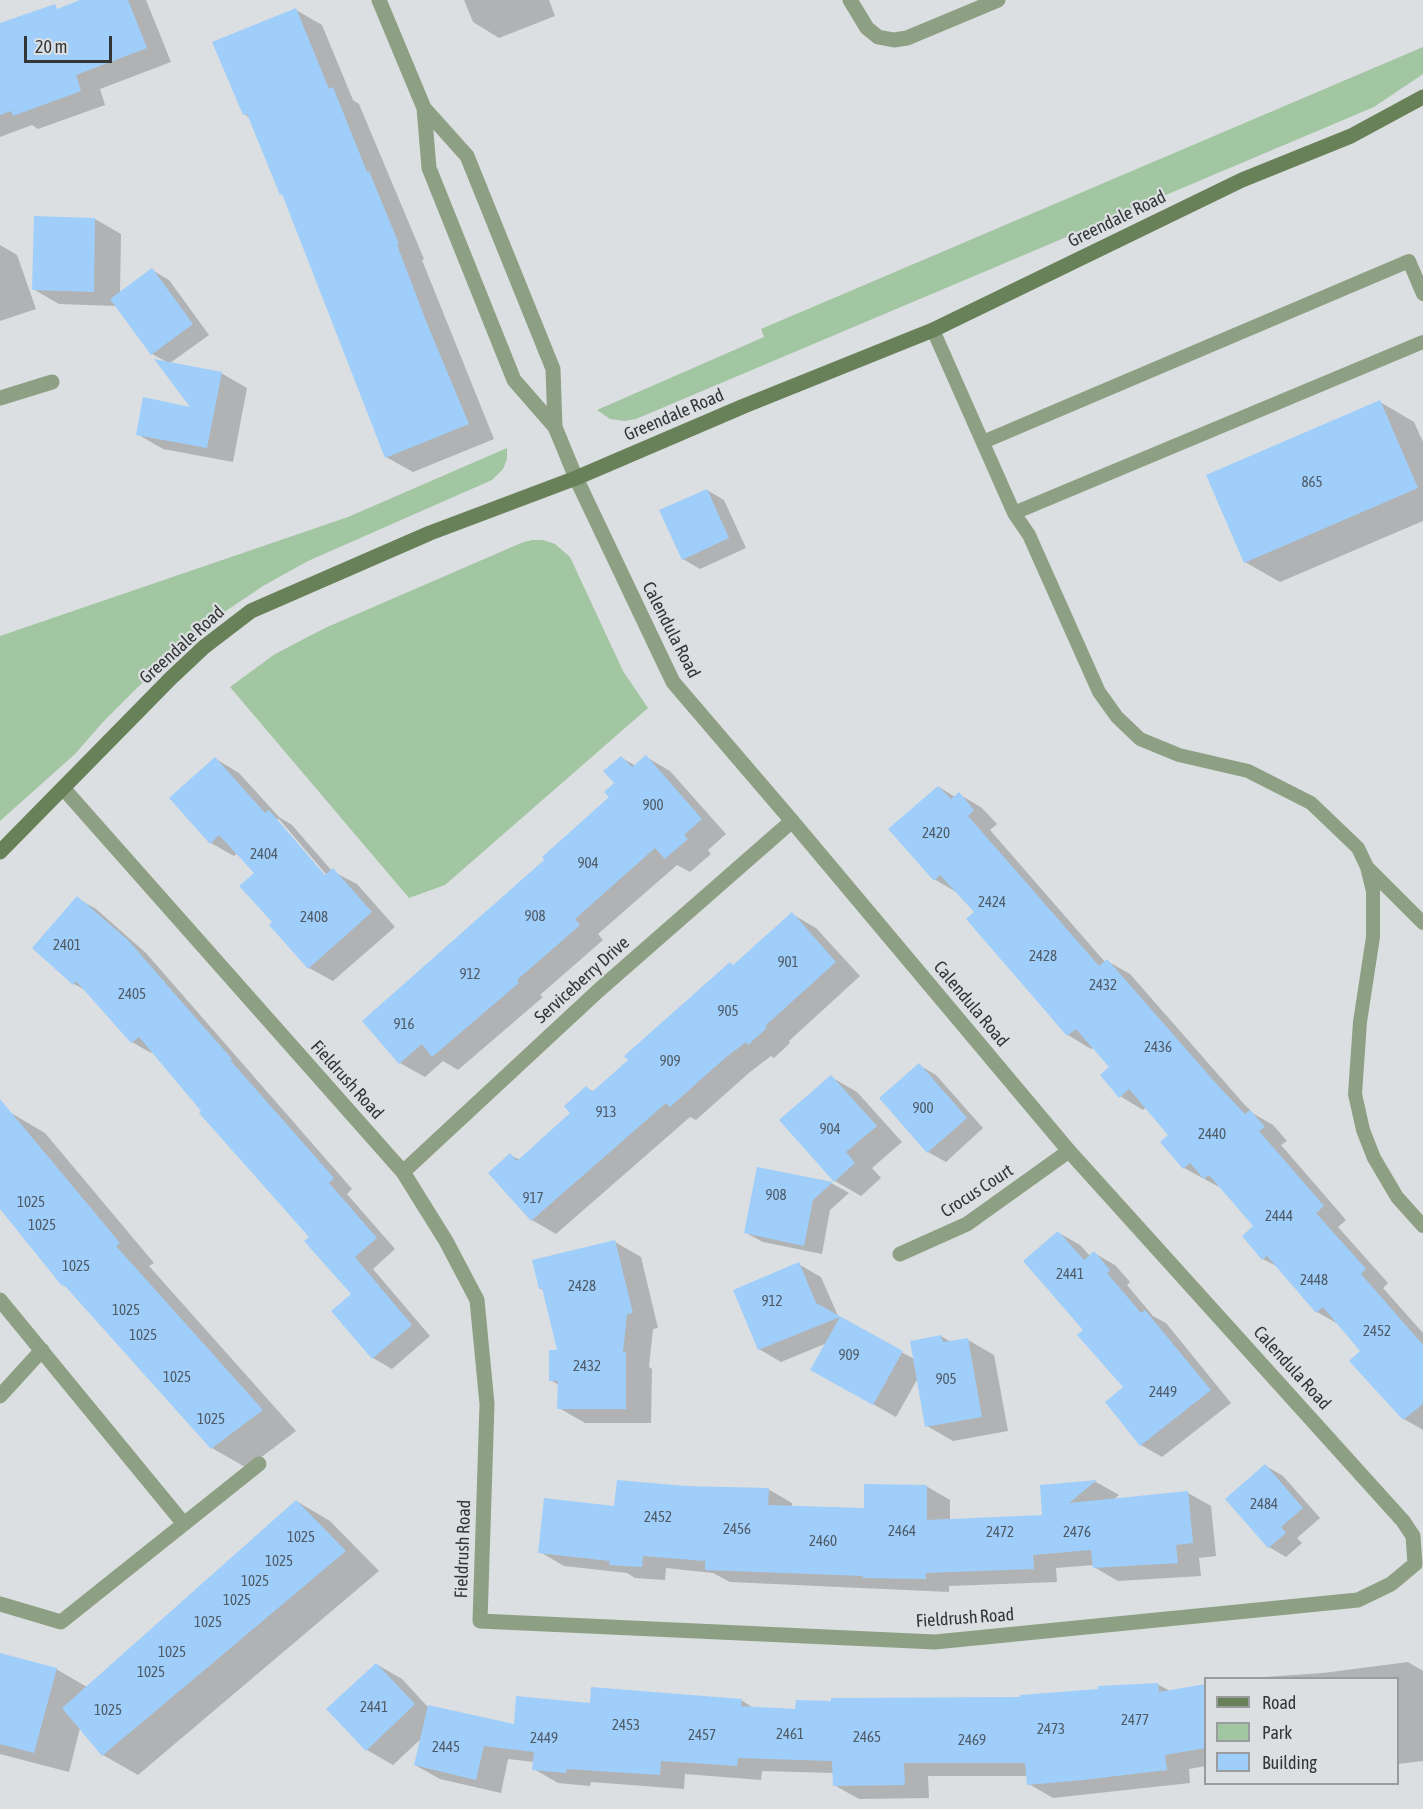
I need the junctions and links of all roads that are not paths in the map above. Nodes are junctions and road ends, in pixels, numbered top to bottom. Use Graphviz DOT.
graph roads {
  1 [pos="379,0"];
  2 [pos="850,0"];
  3 [pos="998,0"];
  4 [pos="1423,97"];
  5 [pos="424,108"];
  6 [pos="1423,294"];
  7 [pos="933,330"];
  8 [pos="1423,342"];
  9 [pos="52,382"];
  10 [pos="0,398"];
  11 [pos="555,427"];
  12 [pos="983,442"];
  13 [pos="576,478"];
  14 [pos="1014,513"];
  15 [pos="63,788"];
  16 [pos="792,821"];
  17 [pos="0,852"];
  18 [pos="1367,867"];
  19 [pos="1423,923"];
  20 [pos="1069,1151"];
  21 [pos="403,1172"];
  22 [pos="1423,1226"];
  23 [pos="900,1254"];
  24 [pos="0,1300"];
  25 [pos="42,1350"];
  26 [pos="0,1396"];
  27 [pos="259,1464"];
  28 [pos="184,1524"];
  29 [pos="1419,1566"];
  30 [pos="0,1604"];
  1 -- 5 [label="street, Calendula Road"];
  2 -- 3 [label="street"];
  4 -- 7 [label="street, Greendale Road"];
  5 -- 11 [label="street, Calendula Road"];
  5 -- 11 [label="street, Calendula Road"];
  6 -- 12 [label="lane"];
  7 -- 12 [label="lane"];
  7 -- 13 [label="street, Greendale Road"];
  8 -- 14 [label="lane"];
  9 -- 10 [label="street"];
  11 -- 13 [label="street, Calendula Road"];
  12 -- 14 [label="lane"];
  13 -- 15 [label="street, Greendale Road"];
  13 -- 16 [label="street, Calendula Road"];
  14 -- 18 [label="lane"];
  15 -- 17 [label="street, Greendale Road"];
  15 -- 21 [label="street, Fieldrush Road"];
  16 -- 20 [label="street, Calendula Road"];
  16 -- 21 [label="street, Serviceberry Drive"];
  18 -- 19 [label="lane"];
  18 -- 22 [label="lane"];
  20 -- 23 [label="street, Crocus Court"];
  20 -- 29 [label="street, Calendula Road"];
  21 -- 29 [label="street, Fieldrush Road"];
  24 -- 25 [label="street"];
  25 -- 26 [label="street"];
  25 -- 28 [label="street"];
  27 -- 28 [label="street"];
  28 -- 30 [label="street"];
}
